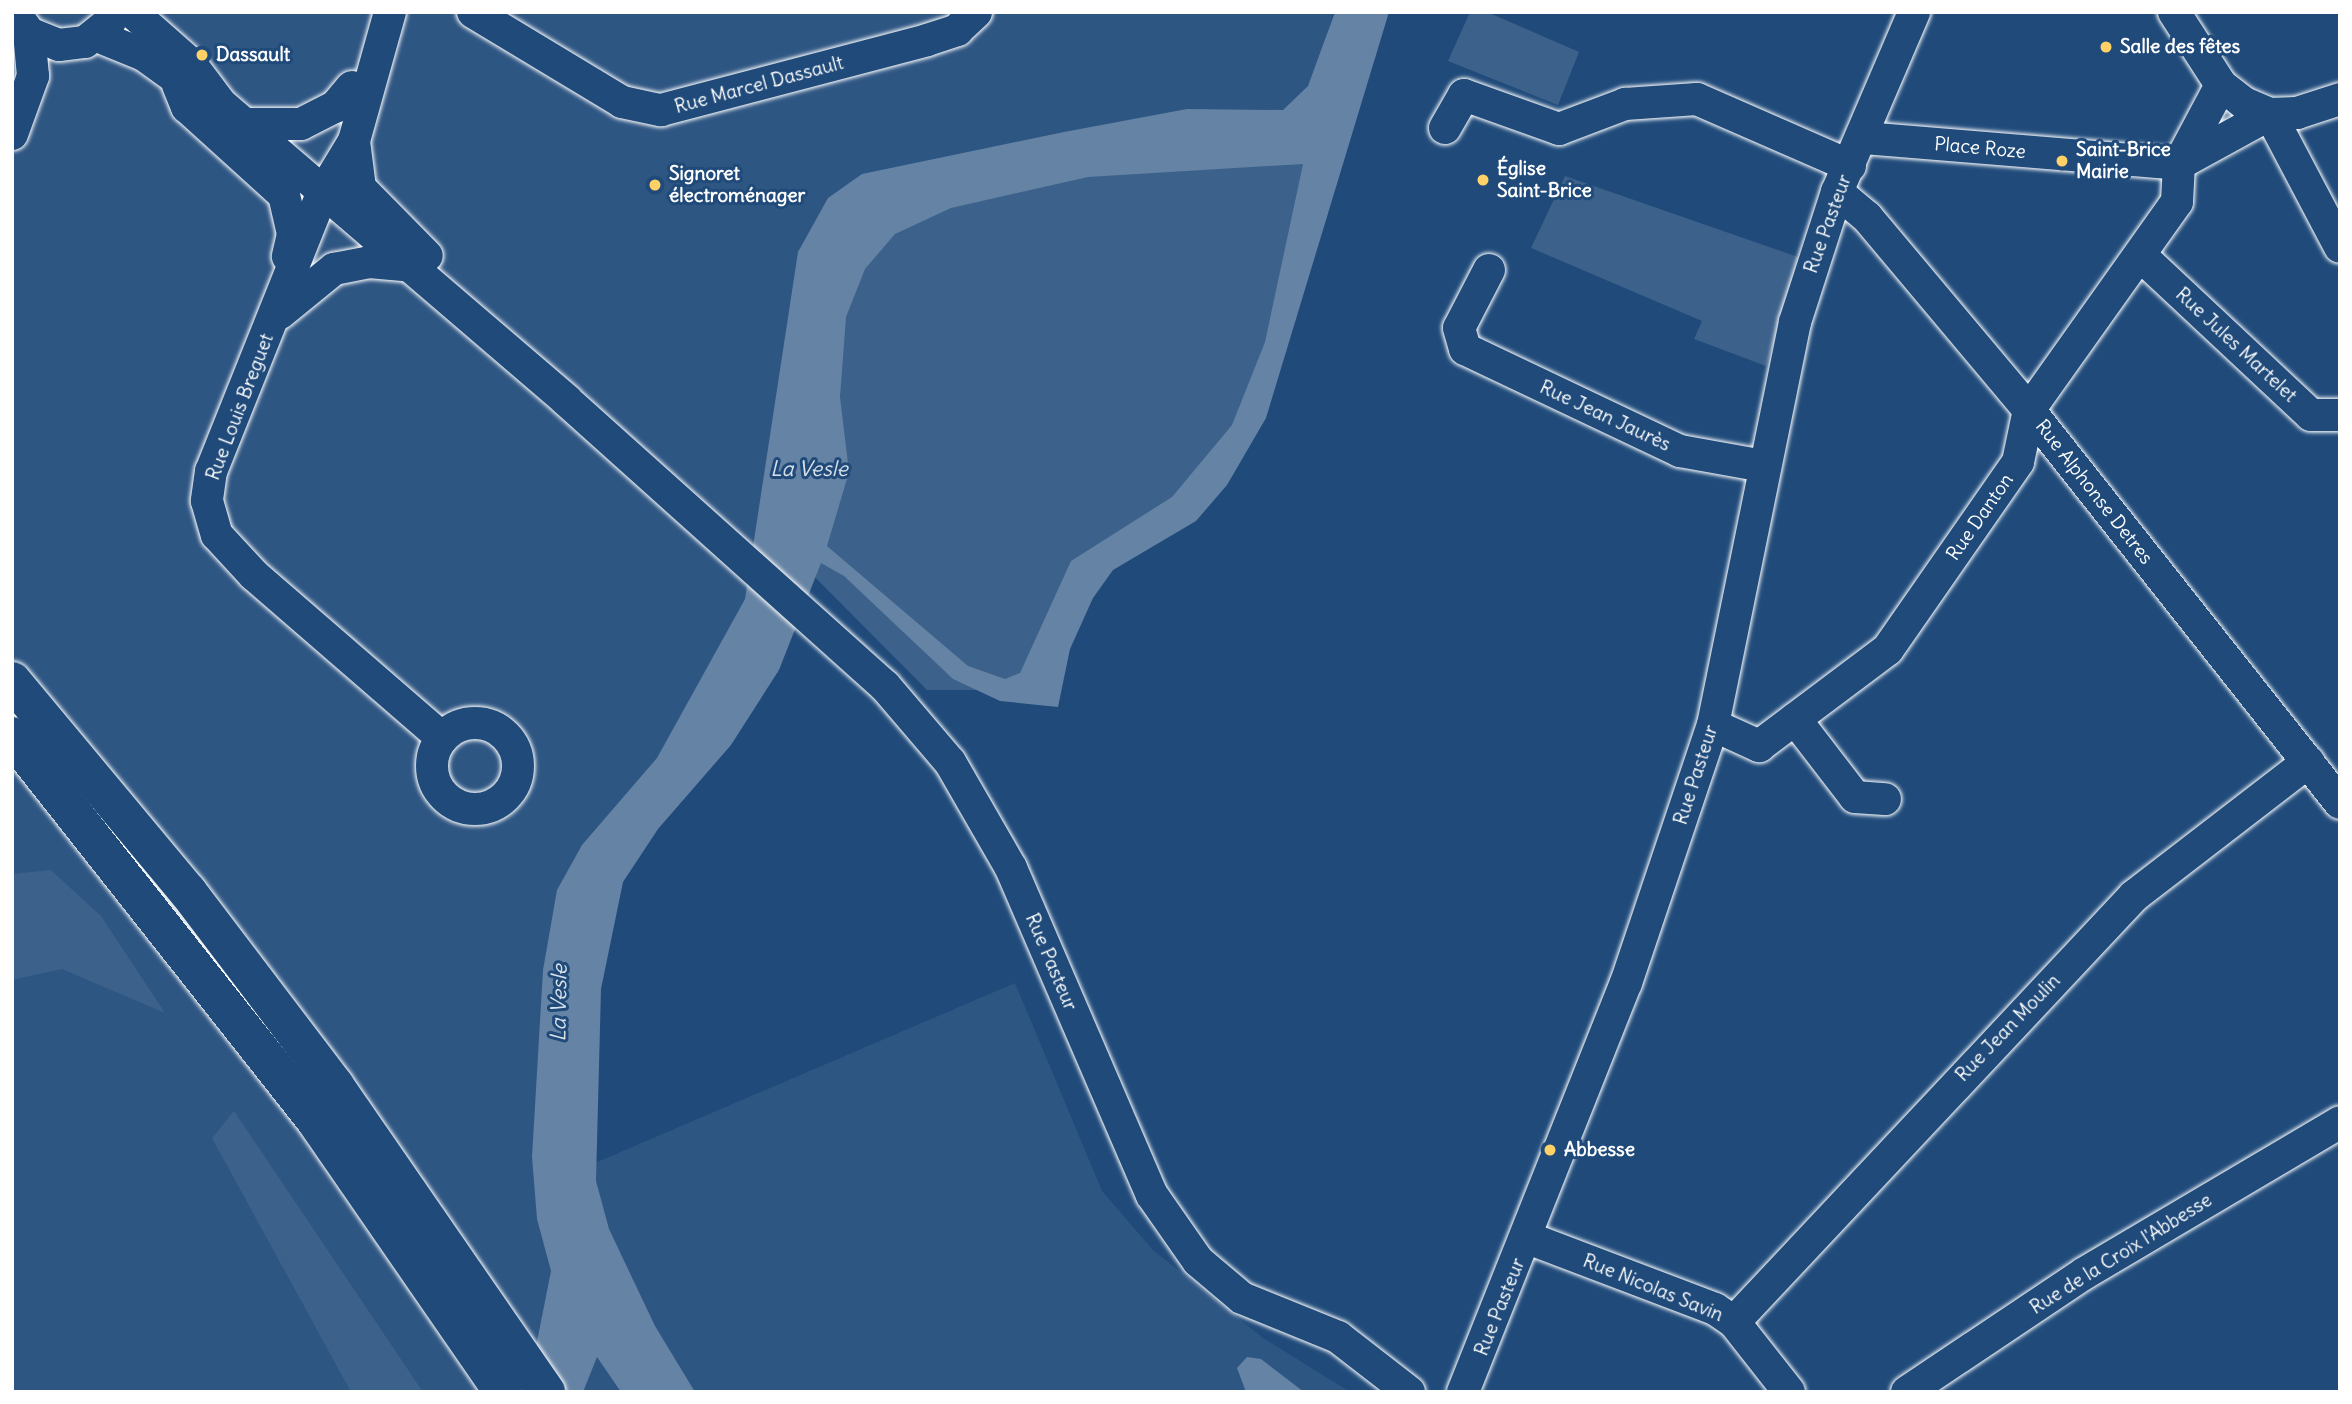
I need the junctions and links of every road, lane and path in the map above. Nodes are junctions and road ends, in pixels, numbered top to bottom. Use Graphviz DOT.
graph roads {
  1 [pos="132,12"];
  2 [pos="384,12"];
  3 [pos="390,12"];
  4 [pos="473,12"];
  5 [pos="976,12"];
  6 [pos="1914,12"];
  7 [pos="2176,17"];
  8 [pos="22,22"];
  9 [pos="106,24"];
  10 [pos="59,45"];
  11 [pos="33,76"];
  12 [pos="178,85"];
  13 [pos="2221,85"];
  14 [pos="352,87"];
  15 [pos="2340,99"];
  16 [pos="232,114"];
  17 [pos="2270,114"];
  18 [pos="1445,128"];
  19 [pos="12,134"];
  20 [pos="354,141"];
  21 [pos="2179,164"];
  22 [pos="1851,165"];
  23 [pos="322,194"];
  24 [pos="2340,247"];
  25 [pos="2140,255"];
  26 [pos="406,265"];
  27 [pos="1489,270"];
  28 [pos="274,319"];
  29 [pos="476,324"];
  30 [pos="2029,410"];
  31 [pos="2340,415"];
  32 [pos="1764,466"];
  33 [pos="12,681"];
  34 [pos="1794,719"];
  35 [pos="1713,725"];
  36 [pos="12,736"];
  37 [pos="442,738"];
  38 [pos="2308,762"];
  39 [pos="1885,799"];
  40 [pos="2340,803"];
  41 [pos="2340,1122"];
  42 [pos="1528,1238"];
  43 [pos="1734,1322"];
  44 [pos="503,1392"];
  45 [pos="546,1392"];
  46 [pos="1409,1392"];
  47 [pos="1463,1392"];
  48 [pos="1789,1392"];
  49 [pos="1907,1392"];
  1 -- 16 [label="street"];
  2 -- 14 [label="street"];
  3 -- 20 [label="street"];
  4 -- 5 [label="street, Rue Marcel Dassault"];
  6 -- 22 [label="street, Rue Pasteur"];
  7 -- 13 [label="street"];
  8 -- 10 [label="street"];
  8 -- 11 [label="street"];
  9 -- 10 [label="street"];
  9 -- 12 [label="street"];
  10 -- 11 [label="street"];
  11 -- 19 [label="street"];
  12 -- 16 [label="street"];
  12 -- 28 [label="street"];
  13 -- 17 [label="street"];
  13 -- 21 [label="street"];
  14 -- 16 [label="street"];
  14 -- 23 [label="street"];
  15 -- 17 [label="street"];
  16 -- 23 [label="street, Rue Pasteur"];
  17 -- 21 [label="street"];
  17 -- 24 [label="street"];
  18 -- 22 [label="street"];
  20 -- 23 [label="street"];
  20 -- 29 [label="street"];
  21 -- 22 [label="street, Place Roze"];
  21 -- 25 [label="street, Rue Danton"];
  22 -- 30 [label="street, Rue Alphonse Detres"];
  22 -- 32 [label="street, Rue Pasteur"];
  23 -- 26 [label="street, Rue Pasteur"];
  23 -- 28 [label="street, Rue Louis Breguet"];
  25 -- 30 [label="street, Rue Danton"];
  25 -- 31 [label="street, Rue Jules Martelet"];
  26 -- 28 [label="street"];
  26 -- 29 [label="street, Rue Pasteur"];
  27 -- 32 [label="street, Rue Jean Jaurès"];
  28 -- 37 [label="street, Rue Louis Breguet"];
  29 -- 46 [label="street, Rue Pasteur"];
  30 -- 34 [label="street, Rue Danton"];
  30 -- 38 [label="street, Rue Alphonse Detres"];
  32 -- 35 [label="street, Rue Pasteur"];
  33 -- 45 [label="highway"];
  34 -- 35 [label="street, Rue Danton"];
  34 -- 39 [label="street"];
  35 -- 42 [label="street, Rue Pasteur"];
  36 -- 44 [label="highway"];
  38 -- 40 [label="street, Rue Alphonse Detres"];
  38 -- 43 [label="street, Rue Jean Moulin"];
  41 -- 49 [label="street, Rue de la Croix l'Abbesse"];
  42 -- 43 [label="street, Rue Nicolas Savin"];
  42 -- 47 [label="street, Rue Pasteur"];
  43 -- 48 [label="street, Rue Nicolas Savin"];
}
